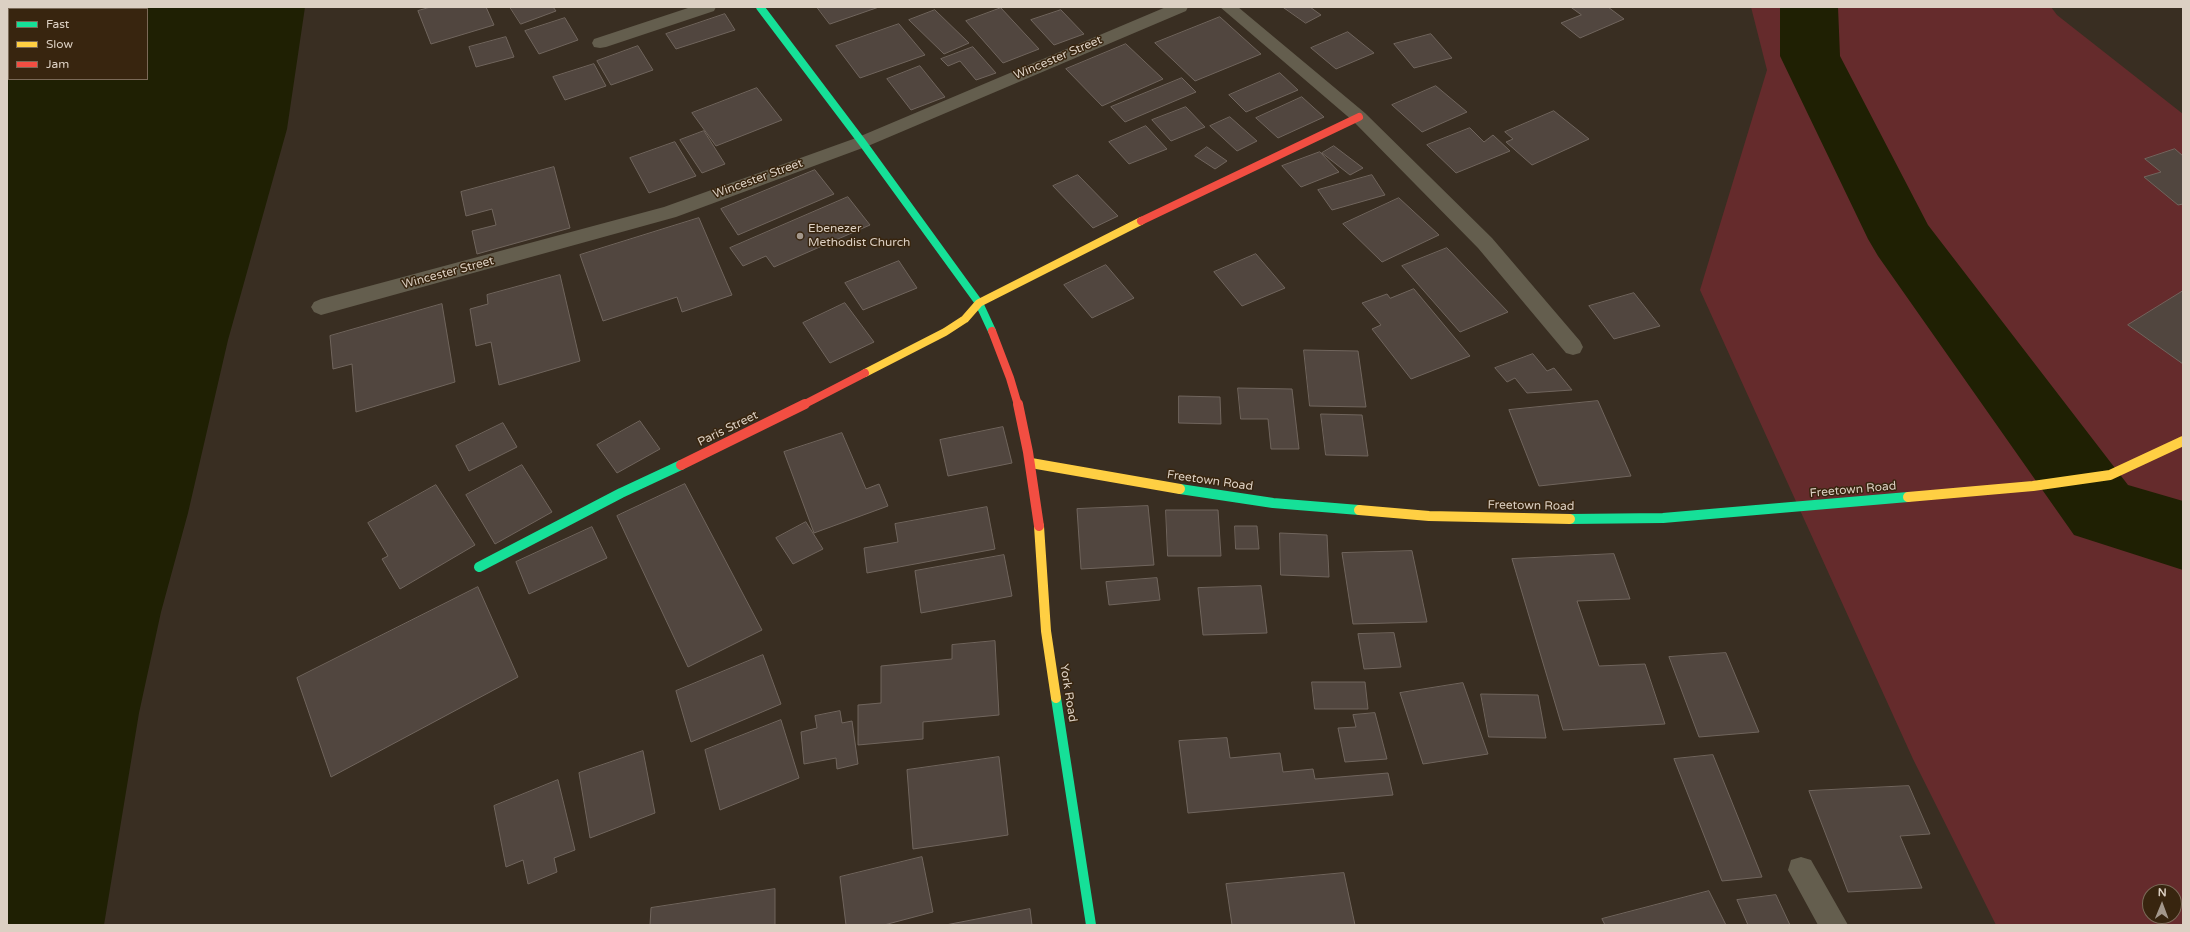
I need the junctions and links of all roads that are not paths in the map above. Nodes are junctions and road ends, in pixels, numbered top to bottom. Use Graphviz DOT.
graph roads {
  1 [pos="708,7"];
  2 [pos="760,7"];
  3 [pos="1180,7"];
  4 [pos="1228,7"];
  5 [pos="600,43"];
  6 [pos="1359,117"];
  7 [pos="862,142"];
  8 [pos="979,303"];
  9 [pos="321,307"];
  10 [pos="1573,347"];
  11 [pos="2183,441"];
  12 [pos="1031,463"];
  13 [pos="479,567"];
  14 [pos="1801,870"];
  15 [pos="1091,925"];
  16 [pos="1834,925"];
  1 -- 5 [label="street"];
  2 -- 7 [label="street, York Road"];
  3 -- 7 [label="street, Wincester Street"];
  4 -- 6 [label="street"];
  6 -- 8 [label="street"];
  6 -- 10 [label="street"];
  7 -- 8 [label="street, York Road"];
  7 -- 9 [label="street, Wincester Street"];
  8 -- 12 [label="street, York Road"];
  8 -- 13 [label="street, Paris Street"];
  11 -- 12 [label="street, Freetown Road"];
  12 -- 15 [label="street, York Road"];
  14 -- 16 [label="street"];
}
